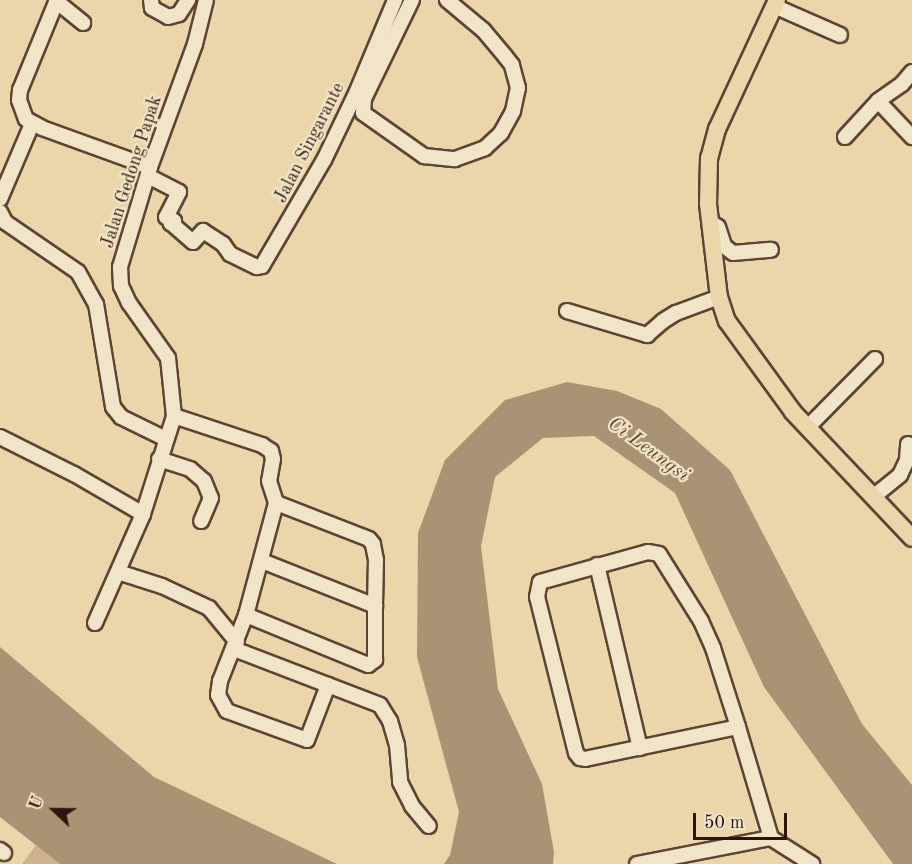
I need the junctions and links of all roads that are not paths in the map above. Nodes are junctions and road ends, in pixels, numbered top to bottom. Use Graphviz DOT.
graph roads {
  1 [pos="151,0"];
  2 [pos="188,0"];
  3 [pos="206,0"];
  4 [pos="395,0"];
  5 [pos="412,0"];
  6 [pos="447,0"];
  7 [pos="56,1"];
  8 [pos="775,3"];
  9 [pos="83,23"];
  10 [pos="840,35"];
  11 [pos="912,72"];
  12 [pos="878,100"];
  13 [pos="32,124"];
  14 [pos="845,137"];
  15 [pos="912,138"];
  16 [pos="149,172"];
  17 [pos="0,199"];
  18 [pos="0,212"];
  19 [pos="710,222"];
  20 [pos="771,250"];
  21 [pos="719,297"];
  22 [pos="567,311"];
  23 [pos="875,358"];
  24 [pos="174,416"];
  25 [pos="807,428"];
  26 [pos="0,437"];
  27 [pos="166,439"];
  28 [pos="908,444"];
  29 [pos="159,459"];
  30 [pos="873,497"];
  31 [pos="276,503"];
  32 [pos="143,514"];
  33 [pos="201,521"];
  34 [pos="912,538"];
  35 [pos="262,561"];
  36 [pos="597,565"];
  37 [pos="118,572"];
  38 [pos="375,606"];
  39 [pos="246,615"];
  40 [pos="95,623"];
  41 [pos="235,646"];
  42 [pos="328,685"];
  43 [pos="738,727"];
  44 [pos="640,748"];
  45 [pos="429,826"];
  46 [pos="771,838"];
  47 [pos="637,864"];
  48 [pos="812,864"];
  1 -- 2 [label="street"];
  3 -- 16 [label="street, Jalan Gedong Papak"];
  4 -- 16 [label="street, Jalan Singarante"];
  5 -- 6 [label="street"];
  7 -- 9 [label="street"];
  7 -- 13 [label="street"];
  8 -- 10 [label="street"];
  8 -- 19 [label="main road"];
  11 -- 12 [label="street"];
  12 -- 14 [label="street"];
  12 -- 15 [label="street"];
  13 -- 16 [label="street"];
  13 -- 17 [label="street"];
  16 -- 24 [label="street, Jalan Gedong Papak"];
  18 -- 27 [label="street"];
  19 -- 20 [label="street"];
  19 -- 21 [label="main road"];
  21 -- 22 [label="street"];
  21 -- 25 [label="main road"];
  23 -- 25 [label="street"];
  24 -- 27 [label="street"];
  24 -- 31 [label="street"];
  25 -- 30 [label="main road"];
  26 -- 32 [label="street"];
  27 -- 29 [label="street"];
  28 -- 30 [label="street"];
  29 -- 32 [label="street"];
  29 -- 33 [label="street"];
  30 -- 34 [label="main road"];
  31 -- 35 [label="street"];
  31 -- 38 [label="street"];
  32 -- 37 [label="street"];
  35 -- 38 [label="street"];
  35 -- 39 [label="street"];
  36 -- 43 [label="street"];
  36 -- 44 [label="street"];
  36 -- 44 [label="street"];
  37 -- 40 [label="street"];
  37 -- 41 [label="street"];
  38 -- 39 [label="street"];
  39 -- 41 [label="street"];
  41 -- 42 [label="street"];
  41 -- 42 [label="street"];
  42 -- 45 [label="street"];
  43 -- 44 [label="street"];
  43 -- 46 [label="street"];
  46 -- 47 [label="street"];
  46 -- 48 [label="street"];
}
